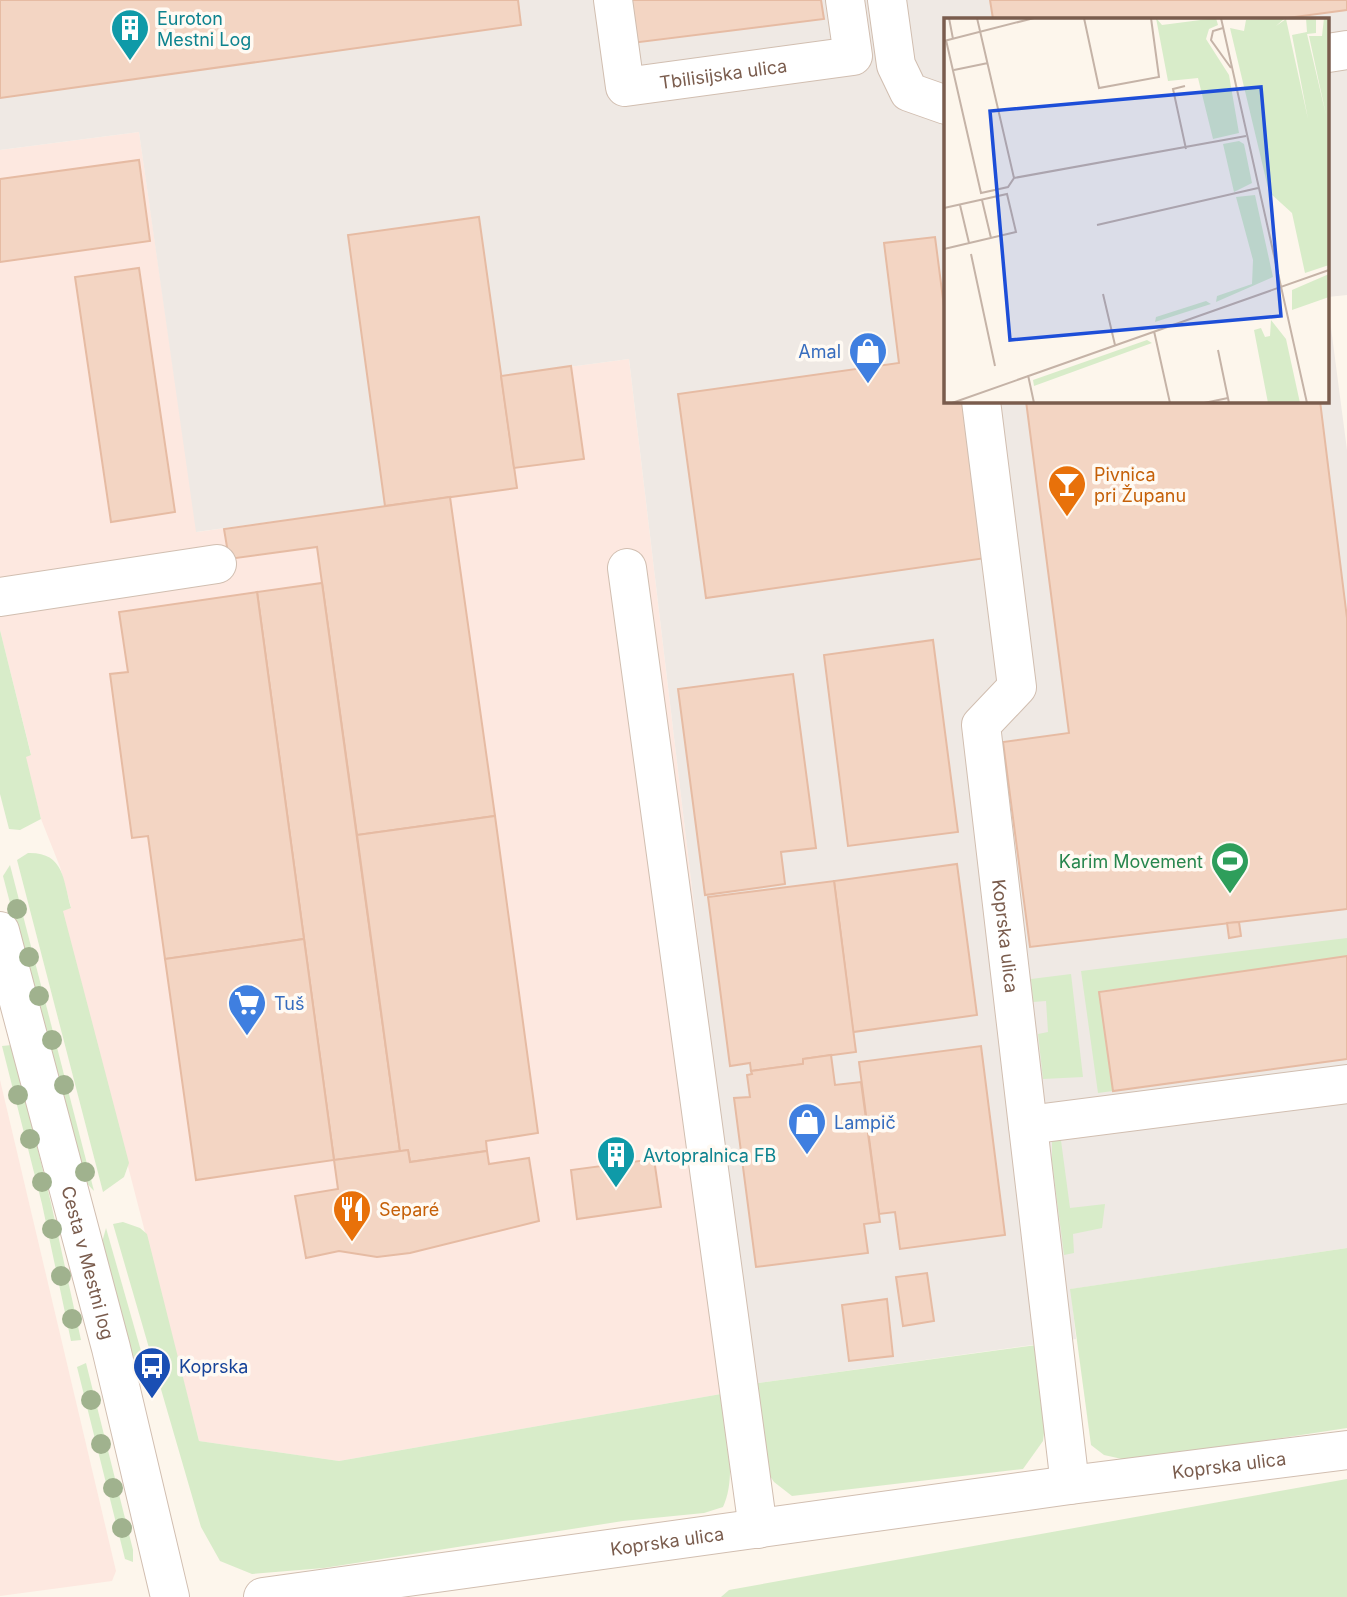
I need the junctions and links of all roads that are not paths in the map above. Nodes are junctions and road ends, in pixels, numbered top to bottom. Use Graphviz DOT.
graph roads {
  1 [pos="613,0"];
  2 [pos="845,0"];
  3 [pos="887,0"];
  4 [pos="944,110"];
  5 [pos="981,402"];
  6 [pos="217,564"];
  7 [pos="627,568"];
  8 [pos="0,597"];
  9 [pos="0,931"];
  10 [pos="1347,1084"];
  11 [pos="1028,1125"];
  12 [pos="1347,1450"];
  13 [pos="1070,1485"];
  14 [pos="758,1529"];
  15 [pos="170,1597"];
  16 [pos="263,1597"];
  1 -- 2 [label="street, Tbilisijska ulica"];
  3 -- 4 [label="street"];
  5 -- 11 [label="street, Koprska ulica"];
  6 -- 8 [label="street"];
  7 -- 14 [label="street"];
  9 -- 15 [label="street, Cesta v Mestni log"];
  10 -- 11 [label="street"];
  11 -- 13 [label="street, Koprska ulica"];
  12 -- 13 [label="street, Koprska ulica"];
  13 -- 14 [label="street, Koprska ulica"];
  14 -- 16 [label="street, Koprska ulica"];
}
